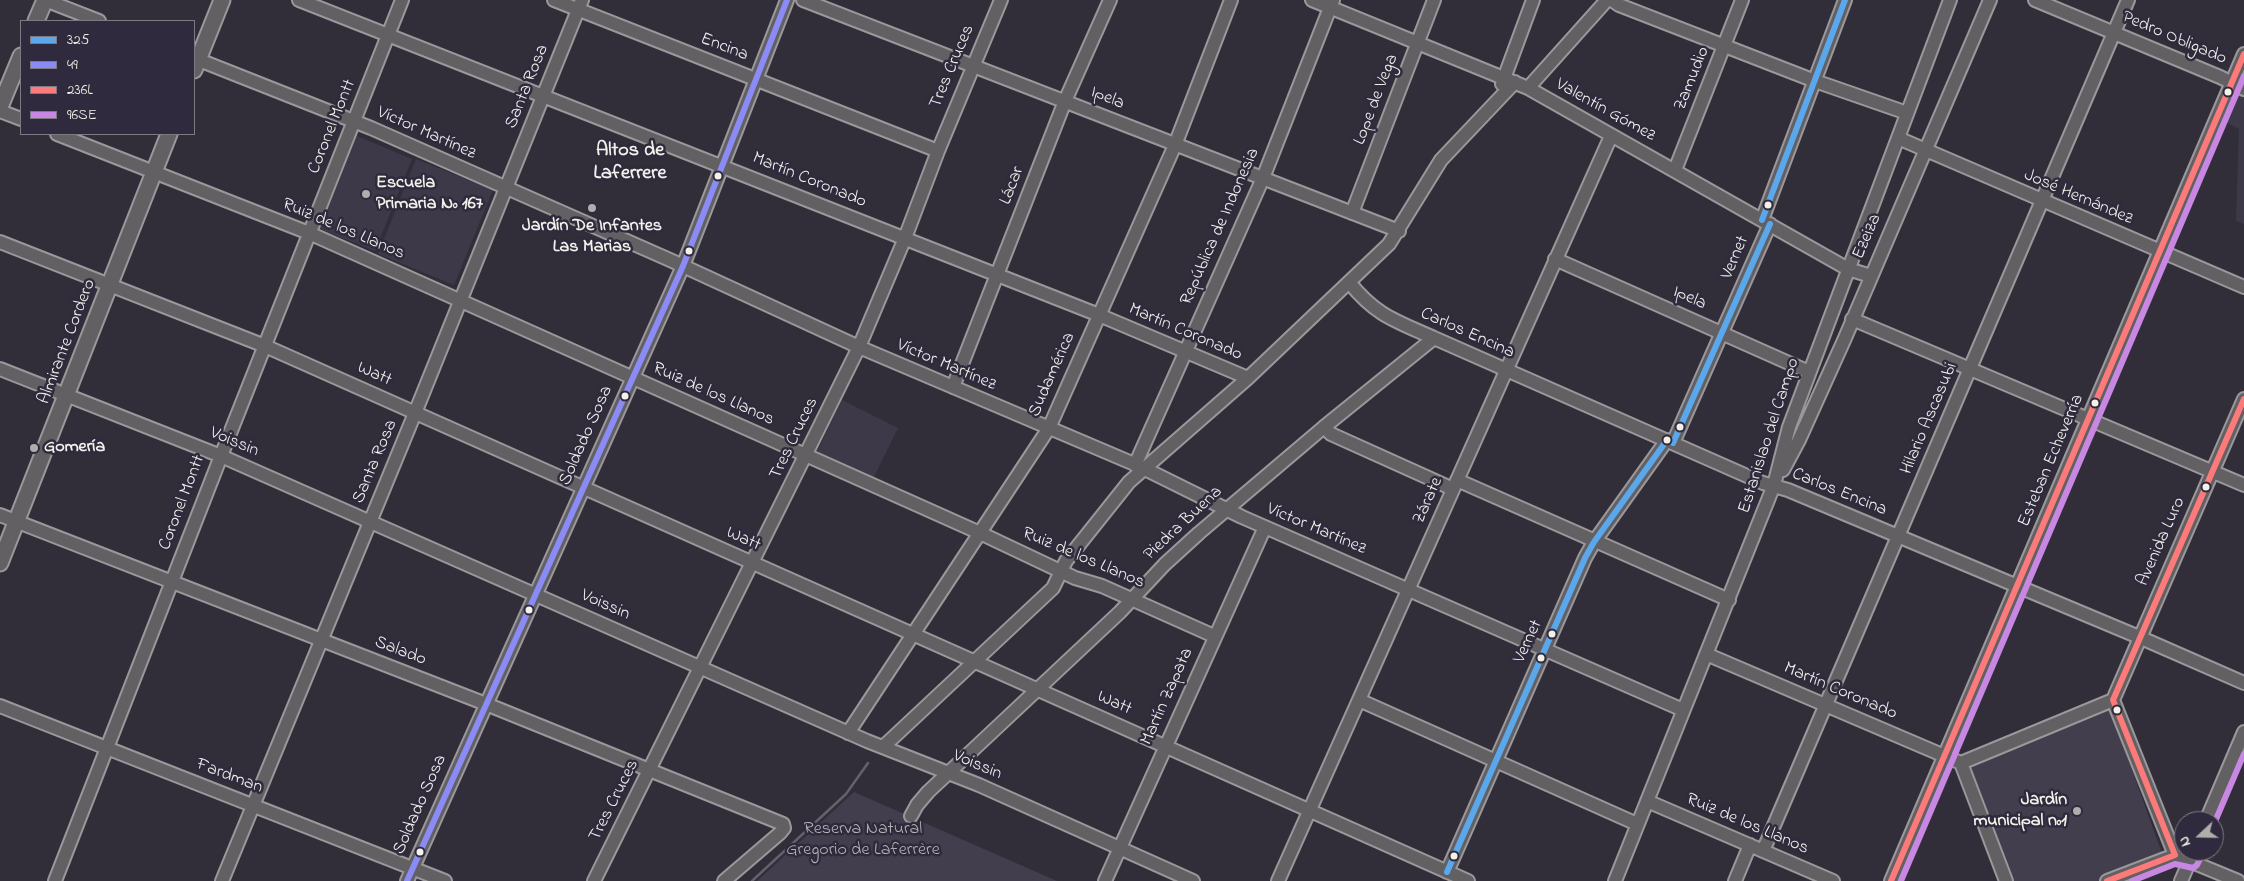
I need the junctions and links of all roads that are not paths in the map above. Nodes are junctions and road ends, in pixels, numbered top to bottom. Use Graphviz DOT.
graph roads {
  1 [pos="45,0"];
  2 [pos="222,0"];
  3 [pos="299,0"];
  4 [pos="402,0"];
  5 [pos="554,0"];
  6 [pos="787,0"];
  7 [pos="803,0"];
  8 [pos="1001,0"];
  9 [pos="1110,0"];
  10 [pos="1231,0"];
  11 [pos="1312,0"];
  12 [pos="1434,0"];
  13 [pos="1533,0"];
  14 [pos="1607,0"];
  15 [pos="1612,0"];
  16 [pos="1742,0"];
  17 [pos="1846,0"];
  18 [pos="1950,0"];
  19 [pos="1990,0"];
  20 [pos="2035,0"];
  21 [pos="2128,0"];
  22 [pos="1331,4"];
  23 [pos="580,5"];
  24 [pos="36,20"];
  25 [pos="97,20"];
  26 [pos="2114,33"];
  27 [pos="388,34"];
  28 [pos="1417,43"];
  29 [pos="1724,46"];
  30 [pos="2244,54"];
  31 [pos="20,59"];
  32 [pos="195,63"];
  33 [pos="973,66"];
  34 [pos="757,79"];
  35 [pos="1510,80"];
  36 [pos="1815,81"];
  37 [pos="2238,87"];
  38 [pos="1528,88"];
  39 [pos="543,96"];
  40 [pos="1065,101"];
  41 [pos="0,109"];
  42 [pos="1907,113"];
  43 [pos="20,119"];
  44 [pos="354,121"];
  45 [pos="59,135"];
  46 [pos="169,135"];
  47 [pos="1612,136"];
  48 [pos="1898,138"];
  49 [pos="1176,145"];
  50 [pos="938,151"];
  51 [pos="1924,151"];
  52 [pos="723,166"];
  53 [pos="1676,170"];
  54 [pos="154,173"];
  55 [pos="1263,178"];
  56 [pos="506,189"];
  57 [pos="2042,201"];
  58 [pos="1352,213"];
  59 [pos="1766,222"];
  60 [pos="1399,231"];
  61 [pos="309,233"];
  62 [pos="905,238"];
  63 [pos="0,242"];
  64 [pos="2161,252"];
  65 [pos="1556,258"];
  66 [pos="683,266"];
  67 [pos="1848,269"];
  68 [pos="998,275"];
  69 [pos="1870,276"];
  70 [pos="1349,282"];
  71 [pos="111,284"];
  72 [pos="2244,287"];
  73 [pos="461,300"];
  74 [pos="1099,315"];
  75 [pos="1852,319"];
  76 [pos="1722,333"];
  77 [pos="1434,338"];
  78 [pos="265,346"];
  79 [pos="859,347"];
  80 [pos="1185,352"];
  81 [pos="0,369"];
  82 [pos="1970,369"];
  83 [pos="1506,371"];
  84 [pos="1809,372"];
  85 [pos="633,378"];
  86 [pos="1248,378"];
  87 [pos="952,387"];
  88 [pos="67,395"];
  89 [pos="2244,399"];
  90 [pos="415,413"];
  91 [pos="2089,419"];
  92 [pos="1324,427"];
  93 [pos="1049,428"];
  94 [pos="1670,441"];
  95 [pos="806,455"];
  96 [pos="221,456"];
  97 [pos="1140,467"];
  98 [pos="2213,472"];
  99 [pos="1455,484"];
  100 [pos="1774,485"];
  101 [pos="2244,485"];
  102 [pos="583,488"];
  103 [pos="1226,509"];
  104 [pos="0,514"];
  105 [pos="16,521"];
  106 [pos="370,521"];
  107 [pos="1265,527"];
  108 [pos="980,533"];
  109 [pos="1898,536"];
  110 [pos="1594,542"];
  111 [pos="0,563"];
  112 [pos="753,563"];
  113 [pos="1061,571"];
  114 [pos="172,581"];
  115 [pos="2017,587"];
  116 [pos="1409,589"];
  117 [pos="535,594"];
  118 [pos="1132,599"];
  119 [pos="1729,600"];
  120 [pos="912,633"];
  121 [pos="1214,636"];
  122 [pos="2139,637"];
  123 [pos="320,640"];
  124 [pos="1544,649"];
  125 [pos="1706,654"];
  126 [pos="974,660"];
  127 [pos="700,668"];
  128 [pos="2244,683"];
  129 [pos="1038,690"];
  130 [pos="1359,700"];
  131 [pos="2113,700"];
  132 [pos="486,704"];
  133 [pos="0,706"];
  134 [pos="1826,706"];
  135 [pos="1683,710"];
  136 [pos="2244,732"];
  137 [pos="848,733"];
  138 [pos="1166,746"];
  139 [pos="883,747"];
  140 [pos="107,749"];
  141 [pos="1944,756"];
  142 [pos="1495,760"];
  143 [pos="1961,763"];
  144 [pos="650,769"];
  145 [pos="950,773"];
  146 [pos="1647,801"];
  147 [pos="253,806"];
  148 [pos="1310,810"];
  149 [pos="2210,811"];
  150 [pos="912,816"];
  151 [pos="1637,824"];
  152 [pos="1750,845"];
  153 [pos="1120,849"];
  154 [pos="1763,851"];
  155 [pos="2174,852"];
  156 [pos="2174,855"];
  157 [pos="2190,861"];
  158 [pos="2201,861"];
  159 [pos="412,868"];
  160 [pos="1457,878"];
  161 [pos="55,881"];
  162 [pos="222,881"];
  163 [pos="407,881"];
  164 [pos="445,881"];
  165 [pos="594,881"];
  166 [pos="724,881"];
  167 [pos="1105,881"];
  168 [pos="1193,881"];
  169 [pos="1278,881"];
  170 [pos="1615,881"];
  171 [pos="1735,881"];
  172 [pos="1833,881"];
  173 [pos="1891,881"];
  174 [pos="2006,881"];
  175 [pos="2108,881"];
  176 [pos="2181,881"];
  177 [pos="2238,881"];
  1 -- 24 [label="main road"];
  1 -- 25 [label="street"];
  2 -- 32 [label="main road"];
  3 -- 27 [label="street, Martín Coronado"];
  4 -- 27 [label="street, Coronel Montt"];
  5 -- 23 [label="street, Encina"];
  6 -- 34 [label="street, Soldado Sosa"];
  7 -- 33 [label="street, Ipela"];
  8 -- 33 [label="street, Tres Cruces"];
  9 -- 40 [label="street, Lácar"];
  10 -- 49 [label="street, Sudamérica"];
  11 -- 22 [label="street, Valentín Gómez"];
  12 -- 28 [label="street, Lope de Vega"];
  13 -- 35 [label="street"];
  14 -- 38 [label="street"];
  15 -- 29 [label="street"];
  16 -- 29 [label="street, Zamudio"];
  17 -- 36 [label="street, Vernet"];
  18 -- 42 [label="street, Estanislao del Campo"];
  19 -- 51 [label="street, Ezeiza"];
  20 -- 26 [label="street, Pedro Obligado"];
  21 -- 26 [label="street, Hilario Ascasubi"];
  22 -- 28 [label="street, Valentín Gómez"];
  22 -- 55 [label="street, República de Indonesia"];
  23 -- 34 [label="street, Encina"];
  23 -- 39 [label="street, Santa Rosa"];
  26 -- 37 [label="street, Pedro Obligado"];
  26 -- 57 [label="street, Hilario Ascasubi"];
  27 -- 39 [label="street, Martín Coronado"];
  27 -- 44 [label="street, Coronel Montt"];
  28 -- 35 [label="street, Valentín Gómez"];
  28 -- 58 [label="street, Lope de Vega"];
  29 -- 36 [label="street"];
  29 -- 53 [label="street, Zamudio"];
  30 -- 37 [label="street, Esteban Echeverría"];
  31 -- 41 [label="main road"];
  32 -- 44 [label="street, Víctor Martínez"];
  33 -- 40 [label="street, Ipela"];
  33 -- 50 [label="street, Tres Cruces"];
  34 -- 50 [label="street, Encina"];
  34 -- 52 [label="street, Soldado Sosa"];
  35 -- 38 [label="street, Valentín Gómez"];
  35 -- 60 [label="street"];
  36 -- 42 [label="street"];
  36 -- 59 [label="street, Vernet"];
  37 -- 64 [label="street, Esteban Echeverría"];
  38 -- 47 [label="street, Valentín Gómez"];
  39 -- 52 [label="street, Martín Coronado"];
  39 -- 56 [label="street, Santa Rosa"];
  40 -- 49 [label="street, Ipela"];
  40 -- 68 [label="street, Lácar"];
  41 -- 43 [label="street"];
  42 -- 48 [label="street, Estanislao del Campo"];
  44 -- 56 [label="street, Víctor Martínez"];
  44 -- 61 [label="street, Coronel Montt"];
  45 -- 54 [label="street, Ruiz de los Llanos"];
  46 -- 54 [label="main road, Almirante Cordero"];
  47 -- 53 [label="street, Valentín Gómez"];
  47 -- 65 [label="street, Zárate"];
  48 -- 51 [label="street, José Hernández"];
  48 -- 67 [label="street, Estanislao del Campo"];
  49 -- 55 [label="street, Ipela"];
  49 -- 74 [label="street, Sudamérica"];
  50 -- 62 [label="street, Tres Cruces"];
  51 -- 57 [label="street, José Hernández"];
  51 -- 69 [label="street, Ezeiza"];
  52 -- 62 [label="street, Martín Coronado"];
  52 -- 66 [label="street, Soldado Sosa"];
  53 -- 59 [label="street, Valentín Gómez"];
  54 -- 61 [label="street, Ruiz de los Llanos"];
  54 -- 71 [label="main road, Almirante Cordero"];
  55 -- 58 [label="street, Ipela"];
  55 -- 80 [label="street, República de Indonesia"];
  56 -- 66 [label="street, Víctor Martínez"];
  56 -- 73 [label="street, Santa Rosa"];
  57 -- 64 [label="street, José Hernández"];
  57 -- 82 [label="street, Hilario Ascasubi"];
  58 -- 60 [label="street, Ipela"];
  59 -- 67 [label="street, Valentín Gómez"];
  59 -- 76 [label="street, Vernet"];
  60 -- 70 [label="street"];
  61 -- 73 [label="street, Ruiz de los Llanos"];
  61 -- 78 [label="street, Coronel Montt"];
  62 -- 68 [label="street, Martín Coronado"];
  62 -- 79 [label="street, Tres Cruces"];
  63 -- 71 [label="street, Watt"];
  64 -- 72 [label="street, José Hernández"];
  64 -- 91 [label="street, Esteban Echeverría"];
  65 -- 76 [label="street, Ipela"];
  65 -- 83 [label="street, Zárate"];
  66 -- 79 [label="street, Víctor Martínez"];
  66 -- 85 [label="street, Soldado Sosa"];
  67 -- 69 [label="street, Valentín Gómez"];
  67 -- 84 [label="street, Estanislao del Campo"];
  68 -- 74 [label="street, Martín Coronado"];
  68 -- 87 [label="street, Lácar"];
  69 -- 75 [label="street, Ezeiza"];
  70 -- 77 [label="street, Carlos Encina"];
  70 -- 86 [label="street"];
  71 -- 78 [label="street, Watt"];
  71 -- 88 [label="main road, Almirante Cordero"];
  73 -- 85 [label="street, Ruiz de los Llanos"];
  73 -- 90 [label="street, Santa Rosa"];
  74 -- 80 [label="street, Martín Coronado"];
  74 -- 93 [label="street, Sudamérica"];
  75 -- 82 [label="street"];
  75 -- 100 [label="street, Ezeiza"];
  76 -- 84 [label="street, Ipela"];
  76 -- 94 [label="street, Vernet"];
  77 -- 83 [label="street, Carlos Encina"];
  77 -- 92 [label="street, Piedra Buena"];
  78 -- 90 [label="street, Watt"];
  78 -- 96 [label="street, Coronel Montt"];
  79 -- 87 [label="street, Víctor Martínez"];
  79 -- 95 [label="street, Tres Cruces"];
  80 -- 86 [label="street, Martín Coronado"];
  80 -- 97 [label="street, República de Indonesia"];
  81 -- 88 [label="street, Voissin"];
  82 -- 91 [label="street"];
  82 -- 109 [label="street, Hilario Ascasubi"];
  83 -- 94 [label="street, Carlos Encina"];
  83 -- 99 [label="street, Zárate"];
  84 -- 100 [label="street, Estanislao del Campo"];
  85 -- 95 [label="street, Ruiz de los Llanos"];
  85 -- 102 [label="street, Soldado Sosa"];
  86 -- 97 [label="street"];
  87 -- 93 [label="street, Víctor Martínez"];
  88 -- 96 [label="street, Voissin"];
  88 -- 105 [label="main road, Almirante Cordero"];
  89 -- 98 [label="street, Avenida Luro"];
  90 -- 102 [label="street, Watt"];
  90 -- 106 [label="street, Santa Rosa"];
  91 -- 98 [label="street"];
  91 -- 115 [label="street, Esteban Echeverría"];
  92 -- 99 [label="street"];
  92 -- 103 [label="street, Piedra Buena"];
  93 -- 97 [label="street, Víctor Martínez"];
  93 -- 108 [label="street, Sudamérica"];
  94 -- 100 [label="street, Carlos Encina"];
  94 -- 110 [label="street, Vernet"];
  95 -- 108 [label="street, Ruiz de los Llanos"];
  95 -- 112 [label="street, Tres Cruces"];
  96 -- 106 [label="street, Voissin"];
  96 -- 114 [label="street, Coronel Montt"];
  97 -- 103 [label="street, Víctor Martínez"];
  97 -- 113 [label="street"];
  98 -- 101 [label="street"];
  98 -- 122 [label="street, Avenida Luro"];
  99 -- 110 [label="street"];
  99 -- 116 [label="street, Zárate"];
  100 -- 109 [label="street, Carlos Encina"];
  100 -- 119 [label="street, Estanislao del Campo"];
  102 -- 112 [label="street, Watt"];
  102 -- 117 [label="street, Soldado Sosa"];
  103 -- 107 [label="street, Víctor Martínez"];
  103 -- 118 [label="street, Piedra Buena"];
  104 -- 105 [label="street, Salado"];
  105 -- 111 [label="main road, Almirante Cordero"];
  105 -- 114 [label="street, Salado"];
  106 -- 117 [label="street, Voissin"];
  106 -- 123 [label="street, Santa Rosa"];
  107 -- 116 [label="street, Víctor Martínez"];
  107 -- 121 [label="street, Martín Zapata"];
  108 -- 113 [label="street, Ruiz de los Llanos"];
  108 -- 120 [label="street, Sudamérica"];
  109 -- 115 [label="street, Carlos Encina"];
  109 -- 134 [label="street, Hilario Ascasubi"];
  110 -- 119 [label="street"];
  110 -- 124 [label="street, Vernet"];
  112 -- 120 [label="street, Watt"];
  112 -- 127 [label="street, Tres Cruces"];
  113 -- 118 [label="street, Ruiz de los Llanos"];
  113 -- 126 [label="street"];
  114 -- 123 [label="street, Salado"];
  114 -- 140 [label="street, Coronel Montt"];
  115 -- 122 [label="street, Carlos Encina"];
  115 -- 141 [label="street, Esteban Echeverría"];
  116 -- 124 [label="street, Víctor Martínez"];
  116 -- 130 [label="street, Zárate"];
  117 -- 127 [label="street, Voissin"];
  117 -- 132 [label="street, Soldado Sosa"];
  118 -- 121 [label="street, Ruiz de los Llanos"];
  118 -- 129 [label="street, Piedra Buena"];
  119 -- 125 [label="street, Estanislao del Campo"];
  120 -- 126 [label="street, Watt"];
  120 -- 137 [label="street, Sudamérica"];
  121 -- 138 [label="street, Martín Zapata"];
  122 -- 128 [label="street, Carlos Encina"];
  122 -- 131 [label="street, Avenida Luro"];
  123 -- 132 [label="street, Salado"];
  123 -- 147 [label="street, Santa Rosa"];
  124 -- 135 [label="street, Víctor Martínez"];
  124 -- 142 [label="street, Vernet"];
  125 -- 134 [label="street, Martín Coronado"];
  125 -- 135 [label="street, Estanislao del Campo"];
  126 -- 129 [label="street, Watt"];
  126 -- 139 [label="street"];
  127 -- 137 [label="street, Voissin"];
  127 -- 144 [label="street, Tres Cruces"];
  129 -- 138 [label="street, Watt"];
  129 -- 145 [label="street, Piedra Buena"];
  130 -- 142 [label="street"];
  130 -- 148 [label="street, Zárate"];
  131 -- 143 [label="street"];
  131 -- 155 [label="street"];
  132 -- 144 [label="street, Salado"];
  132 -- 159 [label="street, Soldado Sosa"];
  133 -- 140 [label="street, Fardman"];
  134 -- 141 [label="street, Martín Coronado"];
  134 -- 154 [label="street, Hilario Ascasubi"];
  135 -- 146 [label="street, Estanislao del Campo"];
  136 -- 149 [label="street"];
  137 -- 139 [label="street, Voissin"];
  138 -- 148 [label="street, Watt"];
  138 -- 153 [label="street, Martín Zapata"];
  139 -- 145 [label="street, Voissin"];
  140 -- 147 [label="street, Fardman"];
  140 -- 161 [label="street, Coronel Montt"];
  141 -- 143 [label="street, Martín Coronado"];
  141 -- 173 [label="street, Esteban Echeverría"];
  142 -- 151 [label="street"];
  142 -- 160 [label="street, Vernet"];
  143 -- 174 [label="street"];
  144 -- 165 [label="street, Tres Cruces"];
  144 -- 166 [label="street, Salado"];
  145 -- 150 [label="street, Piedra Buena"];
  145 -- 153 [label="street, Voissin"];
  146 -- 151 [label="street, Estanislao del Campo"];
  146 -- 152 [label="street, Ruiz de los Llanos"];
  147 -- 159 [label="street, Fardman"];
  147 -- 162 [label="street, Santa Rosa"];
  148 -- 160 [label="street, Watt"];
  148 -- 169 [label="street, Zárate"];
  151 -- 170 [label="street, Estanislao del Campo"];
  152 -- 154 [label="street, Ruiz de los Llanos"];
  152 -- 171 [label="street"];
  153 -- 167 [label="street, Martín Zapata"];
  153 -- 168 [label="street, Voissin"];
  154 -- 172 [label="street, Ruiz de los Llanos"];
  156 -- 175 [label="street"];
  157 -- 176 [label="street"];
  158 -- 177 [label="street"];
  159 -- 163 [label="street, Soldado Sosa"];
  159 -- 164 [label="street, Fardman"];
}
